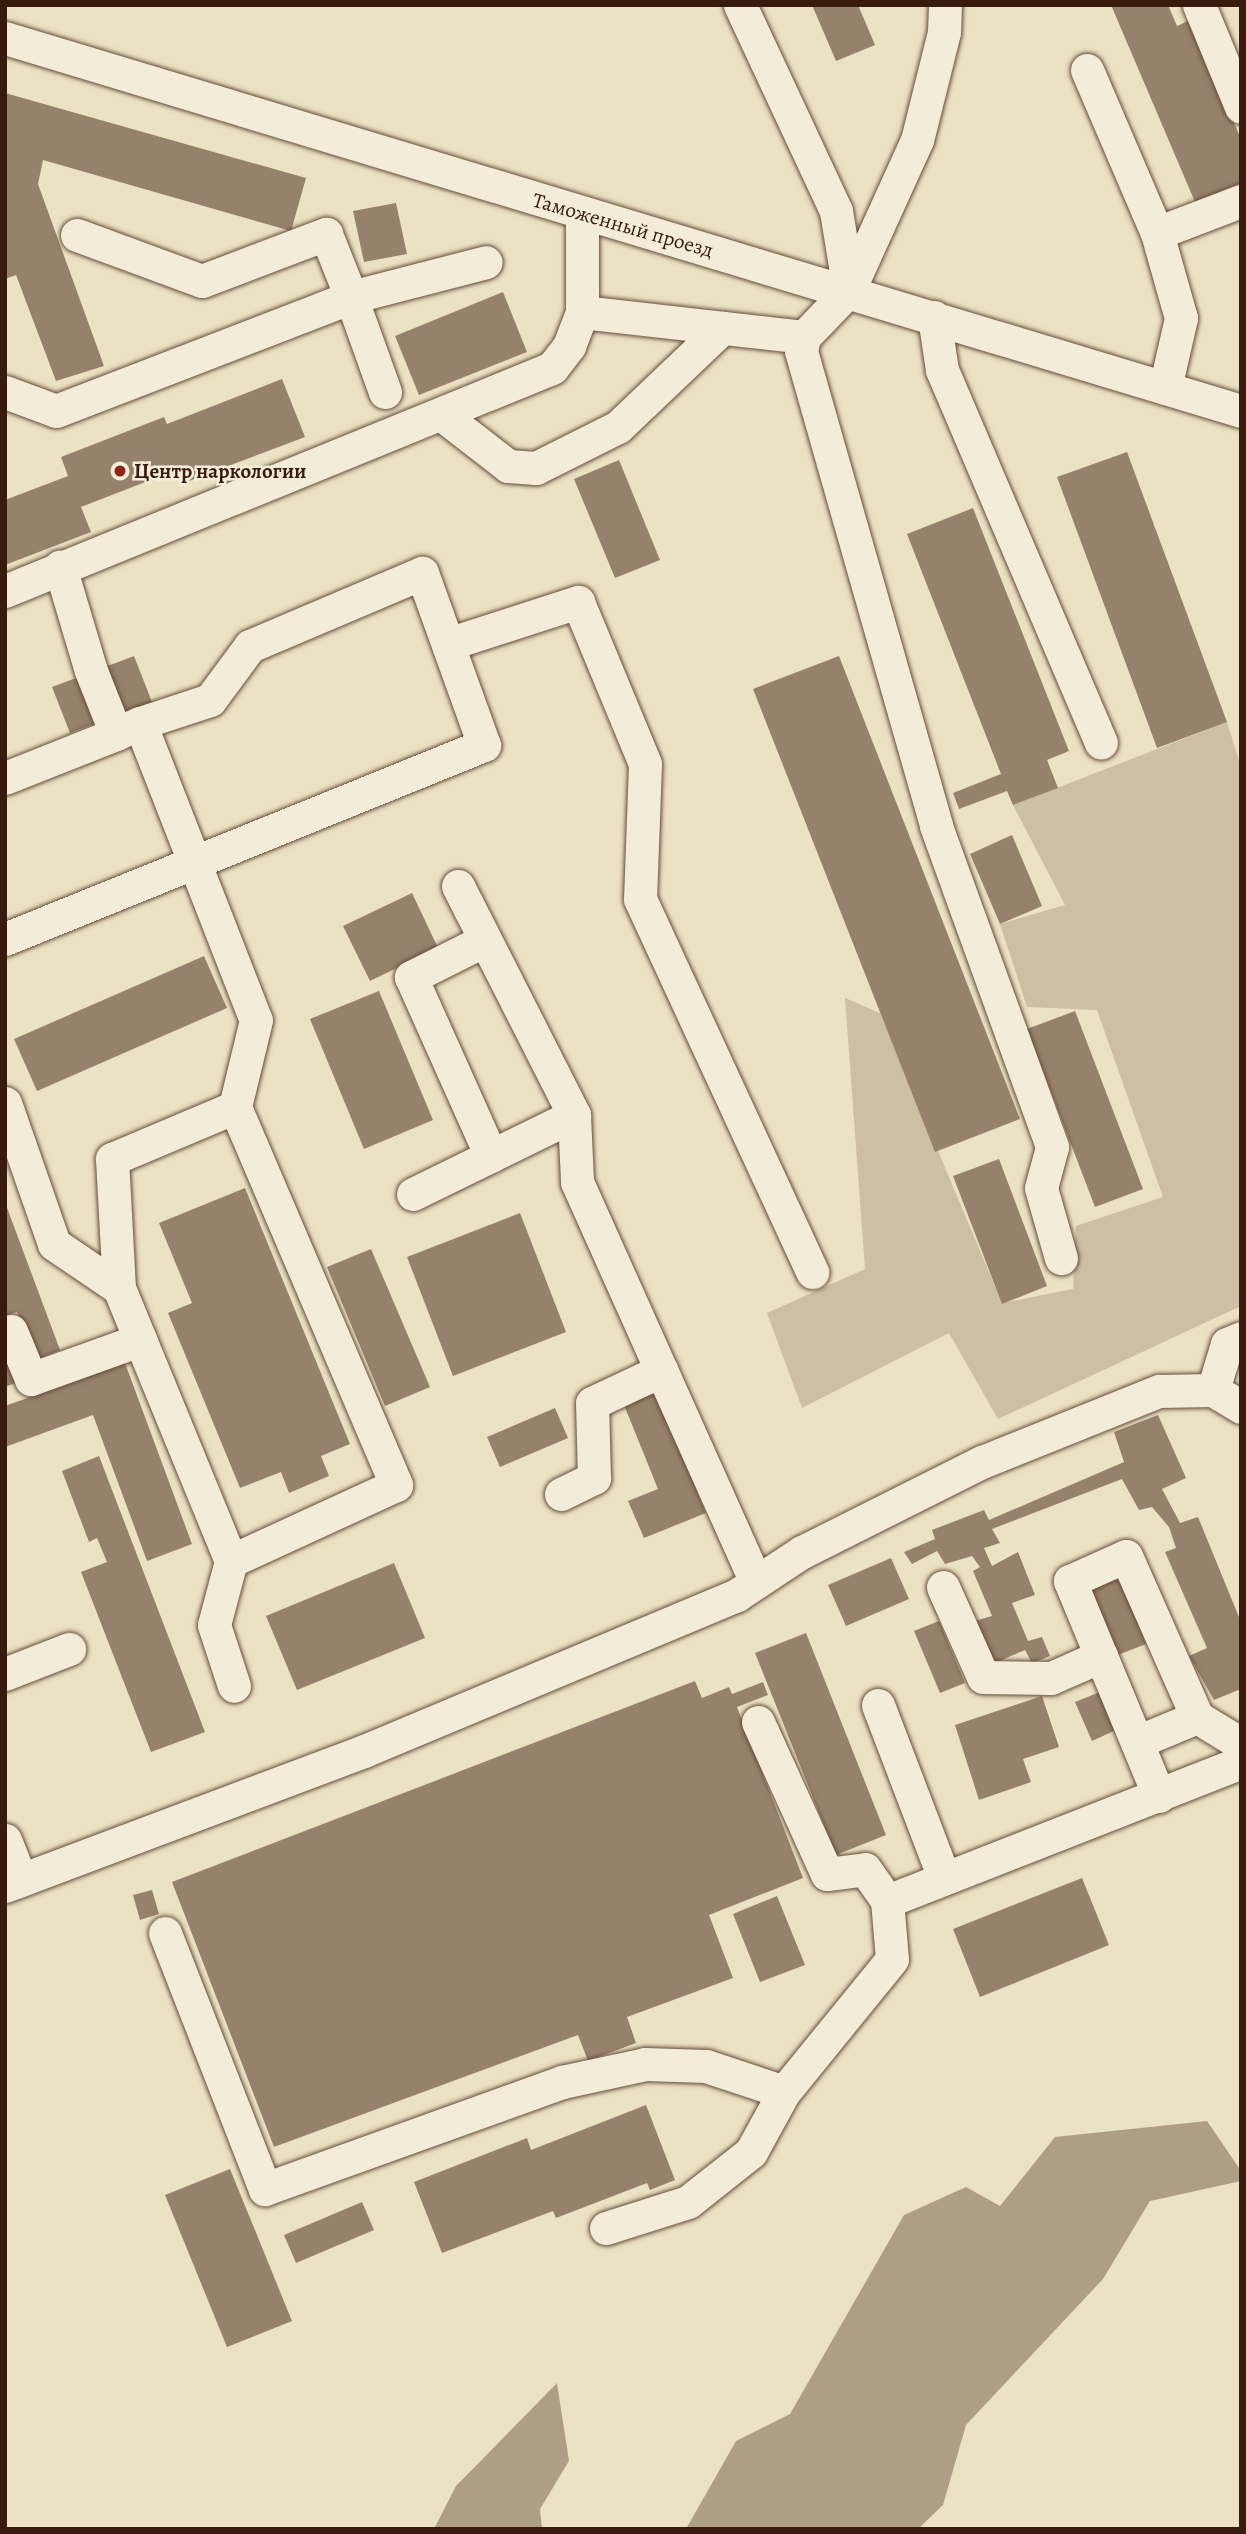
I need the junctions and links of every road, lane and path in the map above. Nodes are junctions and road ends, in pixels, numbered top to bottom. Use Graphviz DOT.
graph roads {
  1 [pos="740,5"];
  2 [pos="945,5"];
  3 [pos="1199,5"];
  4 [pos="5,38"];
  5 [pos="1087,70"];
  6 [pos="1241,107"];
  7 [pos="1241,201"];
  8 [pos="582,215"];
  9 [pos="1157,233"];
  10 [pos="77,235"];
  11 [pos="486,262"];
  12 [pos="849,290"];
  13 [pos="351,297"];
  14 [pos="582,312"];
  15 [pos="934,317"];
  16 [pos="722,328"];
  17 [pos="804,337"];
  18 [pos="1166,388"];
  19 [pos="5,392"];
  20 [pos="385,392"];
  21 [pos="1241,411"];
  22 [pos="441,414"];
  23 [pos="60,567"];
  24 [pos="5,591"];
  25 [pos="448,645"];
  26 [pos="128,728"];
  27 [pos="1101,742"];
  28 [pos="5,778"];
  29 [pos="194,861"];
  30 [pos="458,886"];
  31 [pos="5,939"];
  32 [pos="485,940"];
  33 [pos="5,1103"];
  34 [pos="235,1107"];
  35 [pos="574,1115"];
  36 [pos="491,1156"];
  37 [pos="413,1194"];
  38 [pos="1060,1258"];
  39 [pos="812,1272"];
  40 [pos="119,1288"];
  41 [pos="10,1331"];
  42 [pos="1241,1338"];
  43 [pos="140,1340"];
  44 [pos="662,1370"];
  45 [pos="1213,1390"];
  46 [pos="1241,1407"];
  47 [pos="561,1494"];
  48 [pos="231,1560"];
  49 [pos="756,1582"];
  50 [pos="943,1587"];
  51 [pos="69,1649"];
  52 [pos="1101,1656"];
  53 [pos="5,1674"];
  54 [pos="234,1686"];
  55 [pos="878,1705"];
  56 [pos="1197,1717"];
  57 [pos="758,1722"];
  58 [pos="1137,1742"];
  59 [pos="1241,1744"];
  60 [pos="1241,1762"];
  61 [pos="1159,1796"];
  62 [pos="5,1840"];
  63 [pos="944,1878"];
  64 [pos="13,1883"];
  65 [pos="887,1901"];
  66 [pos="164,1933"];
  67 [pos="784,2092"];
  68 [pos="606,2228"];
  1 -- 12 [label="street"];
  2 -- 12 [label="street"];
  3 -- 6 [label="street"];
  4 -- 8 [label="street, Таможенный проезд"];
  5 -- 9 [label="street"];
  7 -- 9 [label="street"];
  8 -- 12 [label="street, Таможенный проезд"];
  8 -- 14 [label="street"];
  9 -- 18 [label="street"];
  10 -- 13 [label="street"];
  11 -- 13 [label="street"];
  12 -- 15 [label="street, Таможенный проезд"];
  12 -- 17 [label="street"];
  13 -- 19 [label="street"];
  13 -- 20 [label="street"];
  14 -- 16 [label="street"];
  14 -- 22 [label="street"];
  15 -- 18 [label="street, Таможенный проезд"];
  15 -- 27 [label="street"];
  16 -- 17 [label="street"];
  16 -- 22 [label="street"];
  17 -- 38 [label="street"];
  18 -- 21 [label="street, Таможенный проезд"];
  22 -- 23 [label="street"];
  23 -- 24 [label="street"];
  23 -- 26 [label="street"];
  25 -- 26 [label="street"];
  25 -- 29 [label="street"];
  25 -- 39 [label="street"];
  26 -- 28 [label="street"];
  26 -- 29 [label="street"];
  29 -- 31 [label="street"];
  29 -- 34 [label="street"];
  30 -- 32 [label="street"];
  32 -- 35 [label="street"];
  32 -- 36 [label="street"];
  33 -- 40 [label="street"];
  34 -- 40 [label="street"];
  34 -- 48 [label="street"];
  35 -- 36 [label="street"];
  35 -- 44 [label="street"];
  36 -- 37 [label="street"];
  40 -- 43 [label="street"];
  41 -- 43 [label="street"];
  42 -- 45 [label="street"];
  43 -- 48 [label="street"];
  44 -- 47 [label="street"];
  44 -- 49 [label="street"];
  45 -- 46 [label="street"];
  45 -- 49 [label="street"];
  48 -- 54 [label="street"];
  49 -- 64 [label="street"];
  50 -- 52 [label="street"];
  51 -- 53 [label="street"];
  52 -- 56 [label="street"];
  52 -- 58 [label="street"];
  55 -- 63 [label="street"];
  56 -- 58 [label="street"];
  56 -- 59 [label="street"];
  57 -- 65 [label="street"];
  58 -- 61 [label="street"];
  60 -- 61 [label="street"];
  61 -- 63 [label="street"];
  62 -- 64 [label="street"];
  63 -- 65 [label="street"];
  65 -- 67 [label="street"];
  66 -- 67 [label="street"];
  67 -- 68 [label="street"];
}
